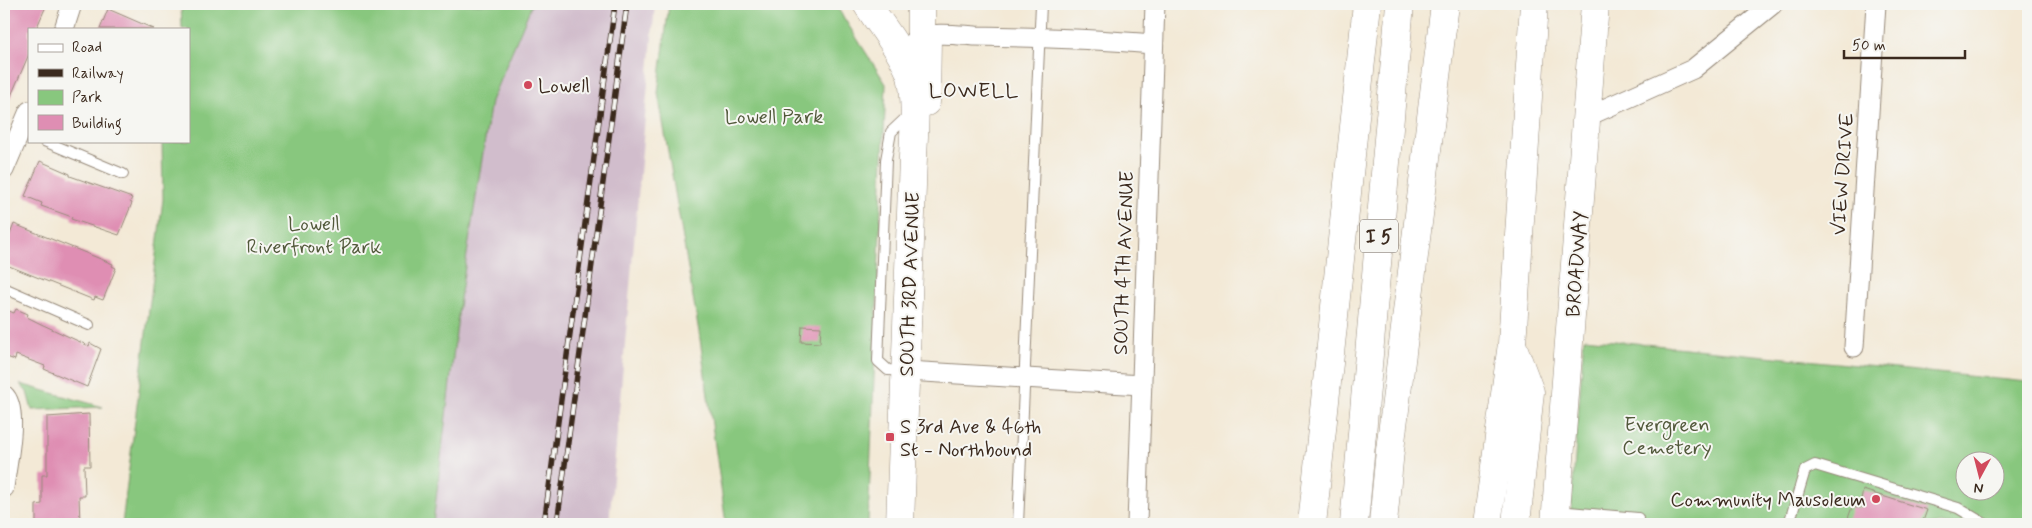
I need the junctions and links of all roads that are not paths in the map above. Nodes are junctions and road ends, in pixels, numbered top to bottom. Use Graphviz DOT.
graph roads {
  1 [pos="72,4"];
  2 [pos="867,4"];
  3 [pos="921,4"];
  4 [pos="1041,4"];
  5 [pos="1155,4"];
  6 [pos="1367,4"];
  7 [pos="1400,4"];
  8 [pos="1445,4"];
  9 [pos="1534,4"];
  10 [pos="1596,4"];
  11 [pos="1773,4"];
  12 [pos="1876,4"];
  13 [pos="64,28"];
  14 [pos="924,36"];
  15 [pos="1040,37"];
  16 [pos="1153,44"];
  17 [pos="896,47"];
  18 [pos="914,111"];
  19 [pos="28,116"];
  20 [pos="1586,116"];
  21 [pos="25,131"];
  22 [pos="46,142"];
  23 [pos="4,170"];
  24 [pos="123,174"];
  25 [pos="912,208"];
  26 [pos="4,288"];
  27 [pos="89,324"];
  28 [pos="1512,344"];
  29 [pos="1854,347"];
  30 [pos="907,371"];
  31 [pos="1023,378"];
  32 [pos="1142,385"];
  33 [pos="4,395"];
  34 [pos="1323,430"];
  35 [pos="1357,469"];
  36 [pos="4,488"];
  37 [pos="1556,518"];
  38 [pos="900,524"];
  39 [pos="1018,524"];
  40 [pos="1137,524"];
  41 [pos="1304,524"];
  42 [pos="1312,524"];
  43 [pos="1348,524"];
  44 [pos="1354,524"];
  45 [pos="1383,524"];
  46 [pos="1487,524"];
  47 [pos="1516,524"];
  48 [pos="1638,524"];
  49 [pos="1789,524"];
  50 [pos="1986,524"];
  1 -- 13 [label="street"];
  2 -- 17 [label="main road, SOUTH 3RD AVENUE"];
  3 -- 14 [label="main road"];
  4 -- 15 [label="lane"];
  5 -- 16 [label="street, SOUTH 4TH AVENUE"];
  6 -- 34 [label="main road"];
  7 -- 35 [label="main road, I 5"];
  8 -- 45 [label="main road"];
  9 -- 28 [label="main road"];
  10 -- 20 [label="main road, BROADWAY"];
  11 -- 20 [label="street"];
  12 -- 29 [label="street, VIEW DRIVE"];
  14 -- 15 [label="street"];
  14 -- 17 [label="street"];
  14 -- 25 [label="main road"];
  15 -- 16 [label="street"];
  15 -- 31 [label="lane"];
  16 -- 32 [label="street, SOUTH 4TH AVENUE"];
  17 -- 18 [label="main road, SOUTH 3RD AVENUE"];
  18 -- 25 [label="main road, SOUTH 3RD AVENUE"];
  18 -- 30 [label="lane"];
  19 -- 21 [label="street"];
  20 -- 37 [label="main road, BROADWAY"];
  21 -- 23 [label="street"];
  22 -- 24 [label="lane"];
  25 -- 30 [label="main road, SOUTH 3RD AVENUE"];
  26 -- 27 [label="lane"];
  28 -- 46 [label="main road"];
  28 -- 47 [label="main road"];
  30 -- 31 [label="street"];
  30 -- 38 [label="main road, SOUTH 3RD AVENUE"];
  31 -- 32 [label="street"];
  31 -- 39 [label="lane"];
  32 -- 40 [label="street, SOUTH 4TH AVENUE"];
  33 -- 36 [label="street"];
  34 -- 41 [label="main road"];
  34 -- 42 [label="main road"];
  35 -- 43 [label="main road, I 5"];
  35 -- 44 [label="main road"];
  37 -- 48 [label="lane"];
  49 -- 50 [label="lane"];
}
